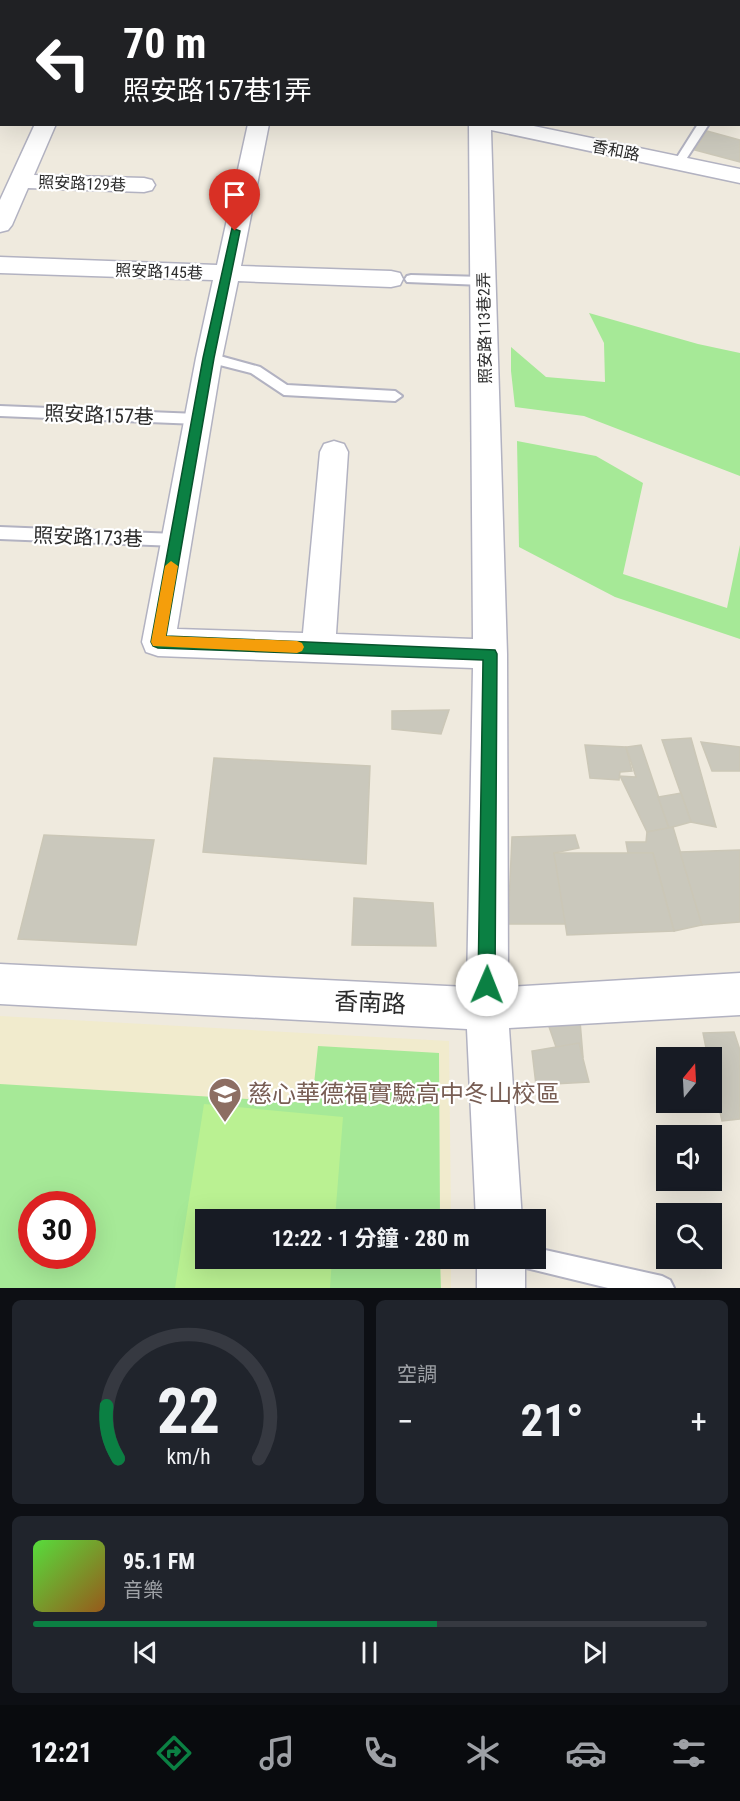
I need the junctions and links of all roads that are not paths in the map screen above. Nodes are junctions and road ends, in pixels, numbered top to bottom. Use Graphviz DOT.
graph roads {
  1 [pos="45,126"];
  2 [pos="259,126"];
  3 [pos="480,126"];
  4 [pos="501,126"];
  5 [pos="703,126"];
  6 [pos="679,162"];
  7 [pos="740,176"];
  8 [pos="20,181"];
  9 [pos="144,185"];
  10 [pos="0,225"];
  11 [pos="0,265"];
  12 [pos="226,273"];
  13 [pos="401,279"];
  14 [pos="483,281"];
  15 [pos="209,358"];
  16 [pos="395,396"];
  17 [pos="0,411"];
  18 [pos="198,419"];
  19 [pos="334,452"];
  20 [pos="0,533"];
  21 [pos="176,540"];
  22 [pos="318,648"];
  23 [pos="490,654"];
  24 [pos="0,984"];
  25 [pos="740,994"];
  26 [pos="487,1009"];
  27 [pos="498,1209"];
  28 [pos="546,1262"];
  29 [pos="501,1269"];
  30 [pos="501,1288"];
  31 [pos="662,1288"];
  1 -- 8 [label="street"];
  2 -- 12 [label="street"];
  3 -- 14 [label="street, 照安路113巷2弄"];
  4 -- 6 [label="street, 香和路"];
  5 -- 6 [label="lane"];
  6 -- 7 [label="street, 香和路"];
  8 -- 9 [label="street, 照安路129巷"];
  8 -- 10 [label="street"];
  11 -- 12 [label="street, 照安路145巷"];
  12 -- 13 [label="street, 照安路145巷"];
  12 -- 15 [label="street"];
  13 -- 14 [label="lane"];
  14 -- 23 [label="street, 照安路113巷2弄"];
  15 -- 16 [label="lane"];
  15 -- 18 [label="street"];
  17 -- 18 [label="lane, 照安路157巷"];
  18 -- 21 [label="street"];
  19 -- 22 [label="street"];
  20 -- 21 [label="lane, 照安路173巷"];
  21 -- 22 [label="street"];
  22 -- 23 [label="street"];
  23 -- 26 [label="street, 照安路113巷2弄"];
  24 -- 26 [label="street, 香南路"];
  25 -- 26 [label="street, 香南路"];
  26 -- 27 [label="street"];
  28 -- 31 [label="lane"];
  29 -- 30 [label="street"];
}
